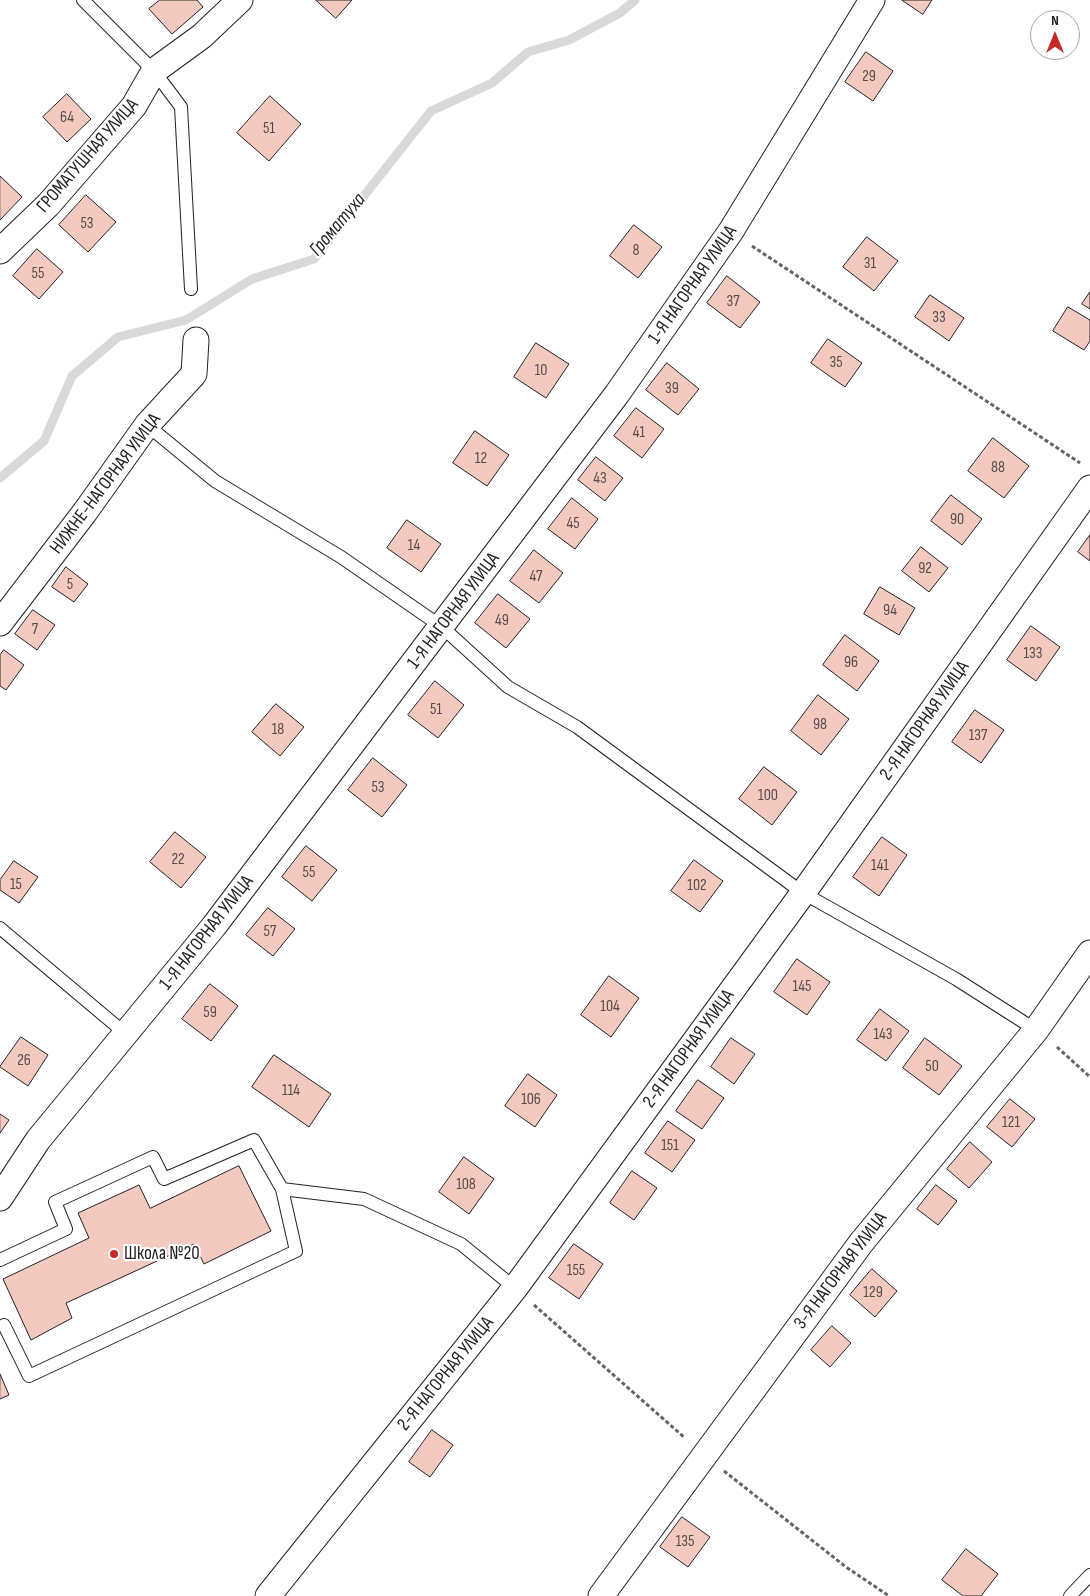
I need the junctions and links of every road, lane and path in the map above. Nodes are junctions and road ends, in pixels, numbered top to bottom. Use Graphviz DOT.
graph roads {
  1 [pos="83,0"];
  2 [pos="240,0"];
  3 [pos="872,0"];
  4 [pos="154,71"];
  5 [pos="731,232"];
  6 [pos="0,251"];
  7 [pos="191,289"];
  8 [pos="196,340"];
  9 [pos="147,425"];
  10 [pos="1082,464"];
  11 [pos="1090,488"];
  12 [pos="0,623"];
  13 [pos="442,627"];
  14 [pos="803,893"];
  15 [pos="0,928"];
  16 [pos="1090,953"];
  17 [pos="1036,1030"];
  18 [pos="126,1034"];
  19 [pos="1090,1076"];
  20 [pos="282,1189"];
  21 [pos="0,1198"];
  22 [pos="0,1260"];
  23 [pos="515,1288"];
  24 [pos="1,1323"];
  25 [pos="1090,1575"];
  26 [pos="268,1596"];
  27 [pos="601,1596"];
  28 [pos="1070,1596"];
  1 -- 4 [label="lane"];
  2 -- 4 [label="street, ГРОМАТУШНАЯ УЛИЦА"];
  3 -- 5 [label="street, 1-Я НАГОРНАЯ УЛИЦА"];
  4 -- 6 [label="street, ГРОМАТУШНАЯ УЛИЦА"];
  4 -- 7 [label="lane"];
  5 -- 10 [label="path"];
  5 -- 13 [label="street, 1-Я НАГОРНАЯ УЛИЦА"];
  8 -- 9 [label="street, НИЖНЕ-НАГОРНАЯ УЛИЦА"];
  9 -- 12 [label="street, НИЖНЕ-НАГОРНАЯ УЛИЦА"];
  9 -- 13 [label="lane"];
  11 -- 14 [label="street, 2-Я НАГОРНАЯ УЛИЦА"];
  13 -- 14 [label="lane"];
  13 -- 18 [label="street, 1-Я НАГОРНАЯ УЛИЦА"];
  14 -- 17 [label="lane"];
  14 -- 23 [label="street, 2-Я НАГОРНАЯ УЛИЦА"];
  15 -- 18 [label="lane"];
  16 -- 17 [label="street, 3-Я НАГОРНАЯ УЛИЦА"];
  17 -- 19 [label="path"];
  17 -- 27 [label="street, 3-Я НАГОРНАЯ УЛИЦА"];
  18 -- 21 [label="street, 1-Я НАГОРНАЯ УЛИЦА"];
  20 -- 22 [label="lane"];
  20 -- 23 [label="lane"];
  20 -- 24 [label="lane"];
  23 -- 26 [label="street, 2-Я НАГОРНАЯ УЛИЦА"];
  25 -- 28 [label="lane"];
}
